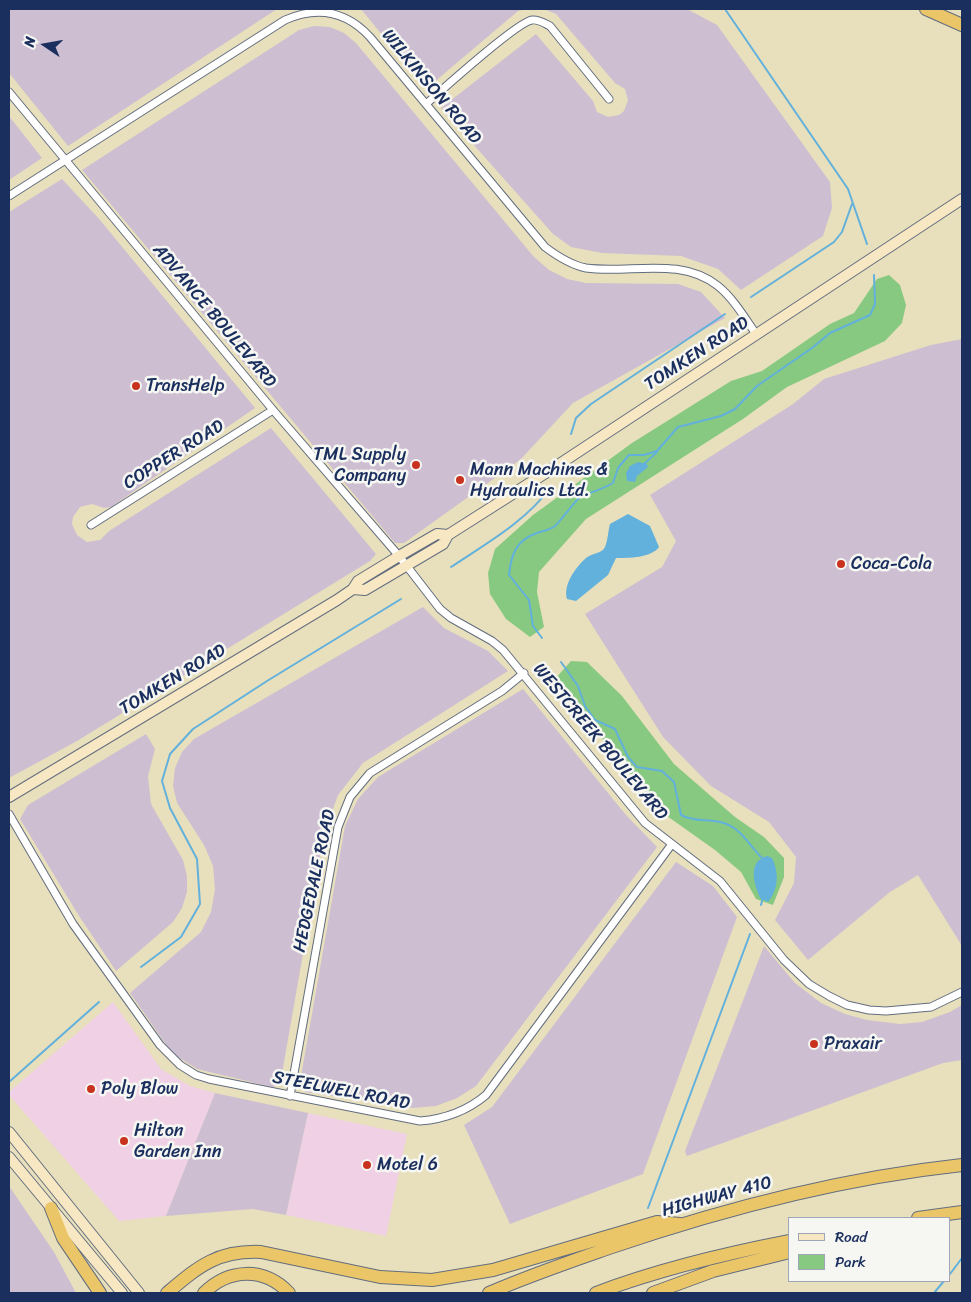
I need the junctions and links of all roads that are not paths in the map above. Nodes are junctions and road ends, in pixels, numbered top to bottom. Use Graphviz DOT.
graph roads {
  1 [pos="926,9"];
  2 [pos="962,25"];
  3 [pos="9,92"];
  4 [pos="609,99"];
  5 [pos="426,104"];
  6 [pos="66,160"];
  7 [pos="9,196"];
  8 [pos="962,199"];
  9 [pos="756,334"];
  10 [pos="273,410"];
  11 [pos="91,524"];
  12 [pos="448,535"];
  13 [pos="398,556"];
  14 [pos="406,565"];
  15 [pos="353,589"];
  16 [pos="524,673"];
  17 [pos="9,797"];
  18 [pos="9,814"];
  19 [pos="672,844"];
  20 [pos="962,992"];
  21 [pos="290,1096"];
  22 [pos="9,1132"];
  23 [pos="9,1157"];
  24 [pos="962,1166"];
  25 [pos="51,1208"];
  26 [pos="962,1212"];
  27 [pos="925,1217"];
  28 [pos="680,1224"];
  29 [pos="788,1240"];
  30 [pos="788,1252"];
  31 [pos="100,1293"];
  32 [pos="122,1293"];
  33 [pos="138,1293"];
  34 [pos="167,1293"];
  35 [pos="204,1293"];
  36 [pos="289,1293"];
  37 [pos="489,1293"];
  38 [pos="596,1293"];
  39 [pos="653,1293"];
  1 -- 2 [label="highway"];
  3 -- 6 [label="street, ADVANCE BOULEVARD"];
  4 -- 5 [label="street"];
  5 -- 6 [label="street, WILKINSON ROAD"];
  5 -- 9 [label="street, WILKINSON ROAD"];
  6 -- 7 [label="street, WILKINSON ROAD"];
  6 -- 10 [label="street, ADVANCE BOULEVARD"];
  8 -- 9 [label="main road, TOMKEN ROAD"];
  9 -- 12 [label="main road, TOMKEN ROAD"];
  10 -- 11 [label="street, COPPER ROAD"];
  10 -- 13 [label="street, ADVANCE BOULEVARD"];
  12 -- 13 [label="main road, TOMKEN ROAD"];
  12 -- 14 [label="main road, TOMKEN ROAD"];
  13 -- 14 [label="street, WESTCREEK BOULEVARD"];
  13 -- 15 [label="main road, TOMKEN ROAD"];
  14 -- 15 [label="main road, TOMKEN ROAD"];
  14 -- 16 [label="street, WESTCREEK BOULEVARD"];
  15 -- 17 [label="main road, TOMKEN ROAD"];
  16 -- 19 [label="street, WESTCREEK BOULEVARD"];
  16 -- 21 [label="street, HEDGEDALE ROAD"];
  18 -- 21 [label="street, STEELWELL ROAD"];
  19 -- 20 [label="street, WESTCREEK BOULEVARD"];
  19 -- 21 [label="street, STEELWELL ROAD"];
  22 -- 33 [label="main road"];
  23 -- 25 [label="main road"];
  24 -- 28 [label="highway, HIGHWAY 410"];
  25 -- 31 [label="highway"];
  25 -- 32 [label="main road"];
  26 -- 27 [label="highway"];
  28 -- 34 [label="highway"];
  28 -- 37 [label="highway, HIGHWAY 410"];
  29 -- 38 [label="highway"];
  30 -- 39 [label="highway"];
  35 -- 36 [label="highway"];
}
